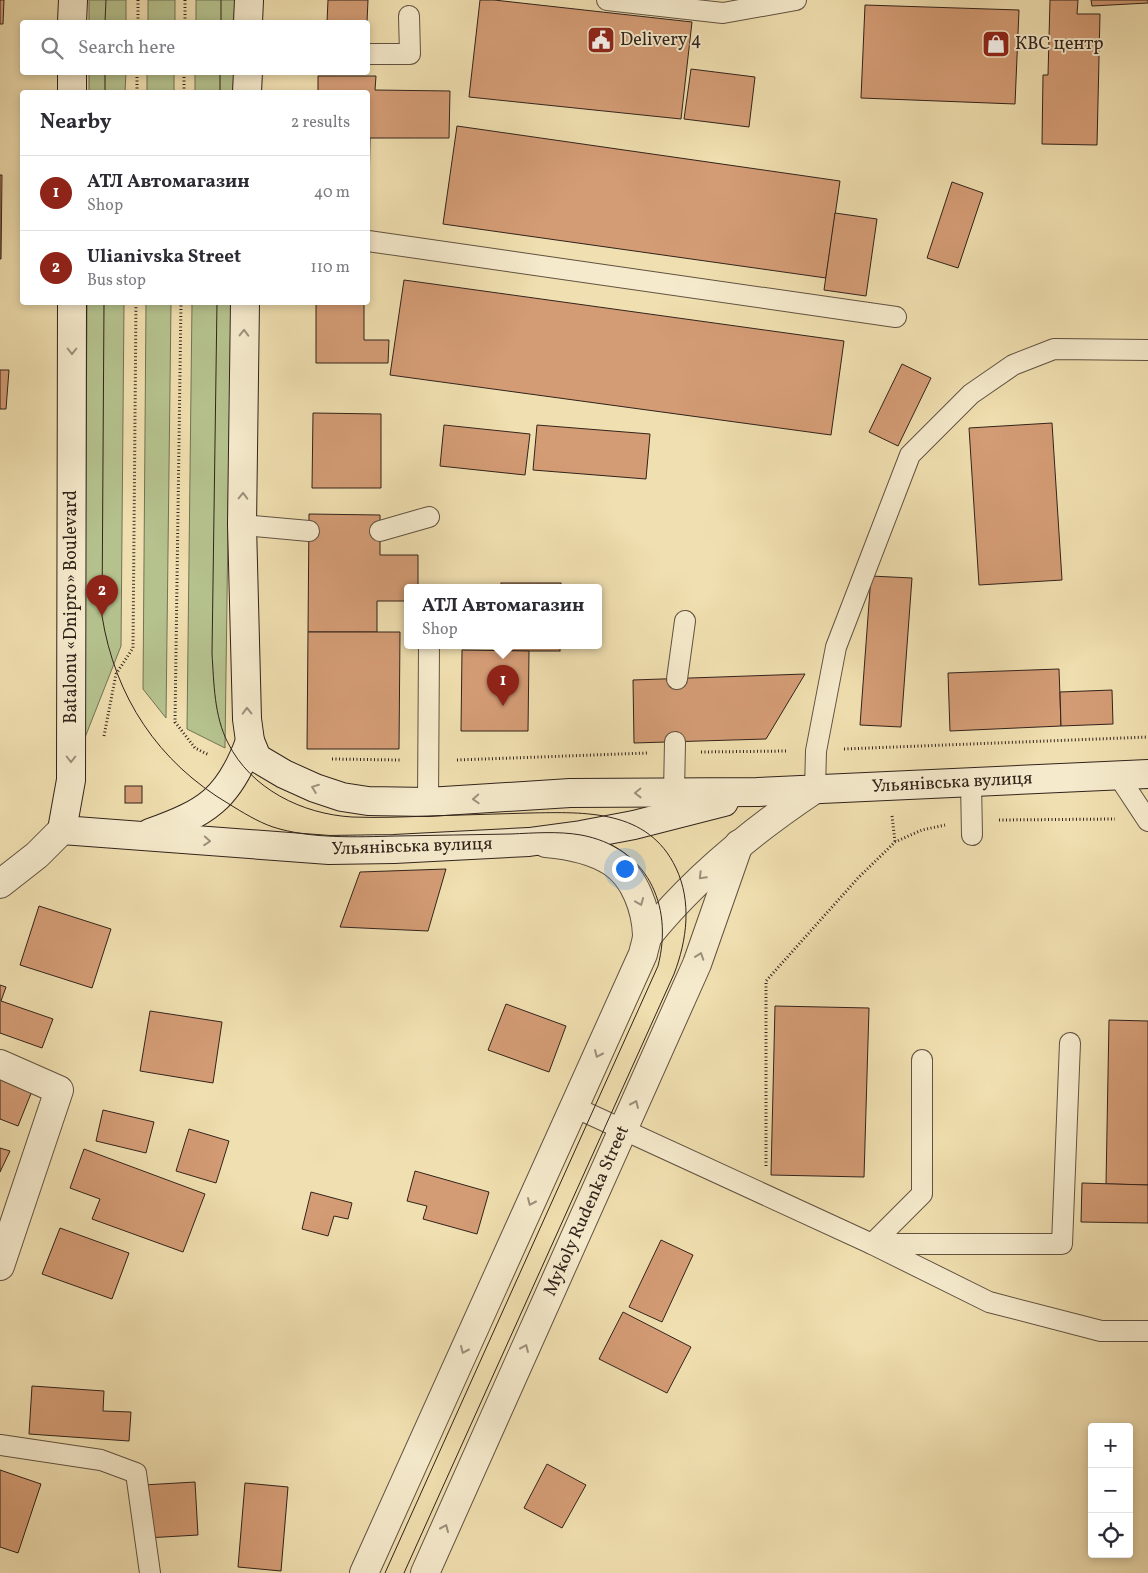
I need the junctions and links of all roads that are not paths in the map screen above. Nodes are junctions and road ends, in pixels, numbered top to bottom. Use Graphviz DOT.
graph roads {
  1 [pos="72,0"];
  2 [pos="249,0"];
  3 [pos="607,0"];
  4 [pos="796,0"];
  5 [pos="409,16"];
  6 [pos="72,20"];
  7 [pos="248,20"];
  8 [pos="370,54"];
  9 [pos="72,75"];
  10 [pos="248,75"];
  11 [pos="72,90"];
  12 [pos="248,90"];
  13 [pos="370,241"];
  14 [pos="72,305"];
  15 [pos="245,305"];
  16 [pos="896,317"];
  17 [pos="1148,350"];
  18 [pos="429,517"];
  19 [pos="242,525"];
  20 [pos="309,531"];
  21 [pos="380,531"];
  22 [pos="685,621"];
  23 [pos="429,649"];
  24 [pos="676,679"];
  25 [pos="675,747"];
  26 [pos="254,750"];
  27 [pos="1117,774"];
  28 [pos="1148,774"];
  29 [pos="971,783"];
  30 [pos="815,790"];
  31 [pos="674,792"];
  32 [pos="757,792"];
  33 [pos="428,802"];
  34 [pos="1147,820"];
  35 [pos="971,828"];
  36 [pos="62,830"];
  37 [pos="141,836"];
  38 [pos="529,842"];
  39 [pos="739,844"];
  40 [pos="0,883"];
  41 [pos="647,937"];
  42 [pos="1070,1043"];
  43 [pos="922,1060"];
  44 [pos="0,1064"];
  45 [pos="574,1107"];
  46 [pos="624,1129"];
  47 [pos="872,1244"];
  48 [pos="0,1266"];
  49 [pos="1148,1331"];
  50 [pos="0,1445"];
  51 [pos="150,1573"];
  52 [pos="364,1573"];
  53 [pos="425,1573"];
  1 -- 6 [label="street"];
  2 -- 7 [label="street"];
  3 -- 4 [label="lane"];
  5 -- 8 [label="lane"];
  9 -- 11 [label="street"];
  10 -- 12 [label="street"];
  13 -- 16 [label="lane"];
  14 -- 36 [label="street, Batalonu «Dnipro» Boulevard, one-way"];
  19 -- 15 [label="street, one-way"];
  17 -- 30 [label="lane"];
  18 -- 21 [label="lane"];
  19 -- 20 [label="lane"];
  26 -- 19 [label="street, one-way"];
  22 -- 24 [label="lane"];
  23 -- 33 [label="lane"];
  25 -- 31 [label="lane"];
  33 -- 26 [label="street, Ульянівська вулиця, one-way"];
  26 -- 37 [label="street"];
  27 -- 28 [label="street, Ульянівська вулиця"];
  27 -- 29 [label="street, Ульянівська вулиця"];
  27 -- 34 [label="lane"];
  29 -- 30 [label="street, Ульянівська вулиця"];
  29 -- 35 [label="lane"];
  30 -- 32 [label="street, Ульянівська вулиця"];
  30 -- 39 [label="street"];
  31 -- 32 [label="street, Ульянівська вулиця"];
  31 -- 33 [label="street, Ульянівська вулиця, one-way"];
  32 -- 38 [label="street, Ульянівська вулиця"];
  36 -- 37 [label="street, Ульянівська вулиця"];
  36 -- 40 [label="street"];
  37 -- 38 [label="street, Ульянівська вулиця, one-way"];
  38 -- 41 [label="street, one-way"];
  39 -- 41 [label="street, one-way"];
  46 -- 39 [label="street, Mykoly Rudenka Street, one-way"];
  41 -- 45 [label="street, one-way"];
  42 -- 47 [label="lane"];
  43 -- 47 [label="lane"];
  44 -- 48 [label="street"];
  45 -- 46 [label="lane"];
  45 -- 52 [label="street, one-way"];
  46 -- 47 [label="lane"];
  53 -- 46 [label="street, Mykoly Rudenka Street, one-way"];
  47 -- 49 [label="lane"];
  50 -- 51 [label="lane"];
}
